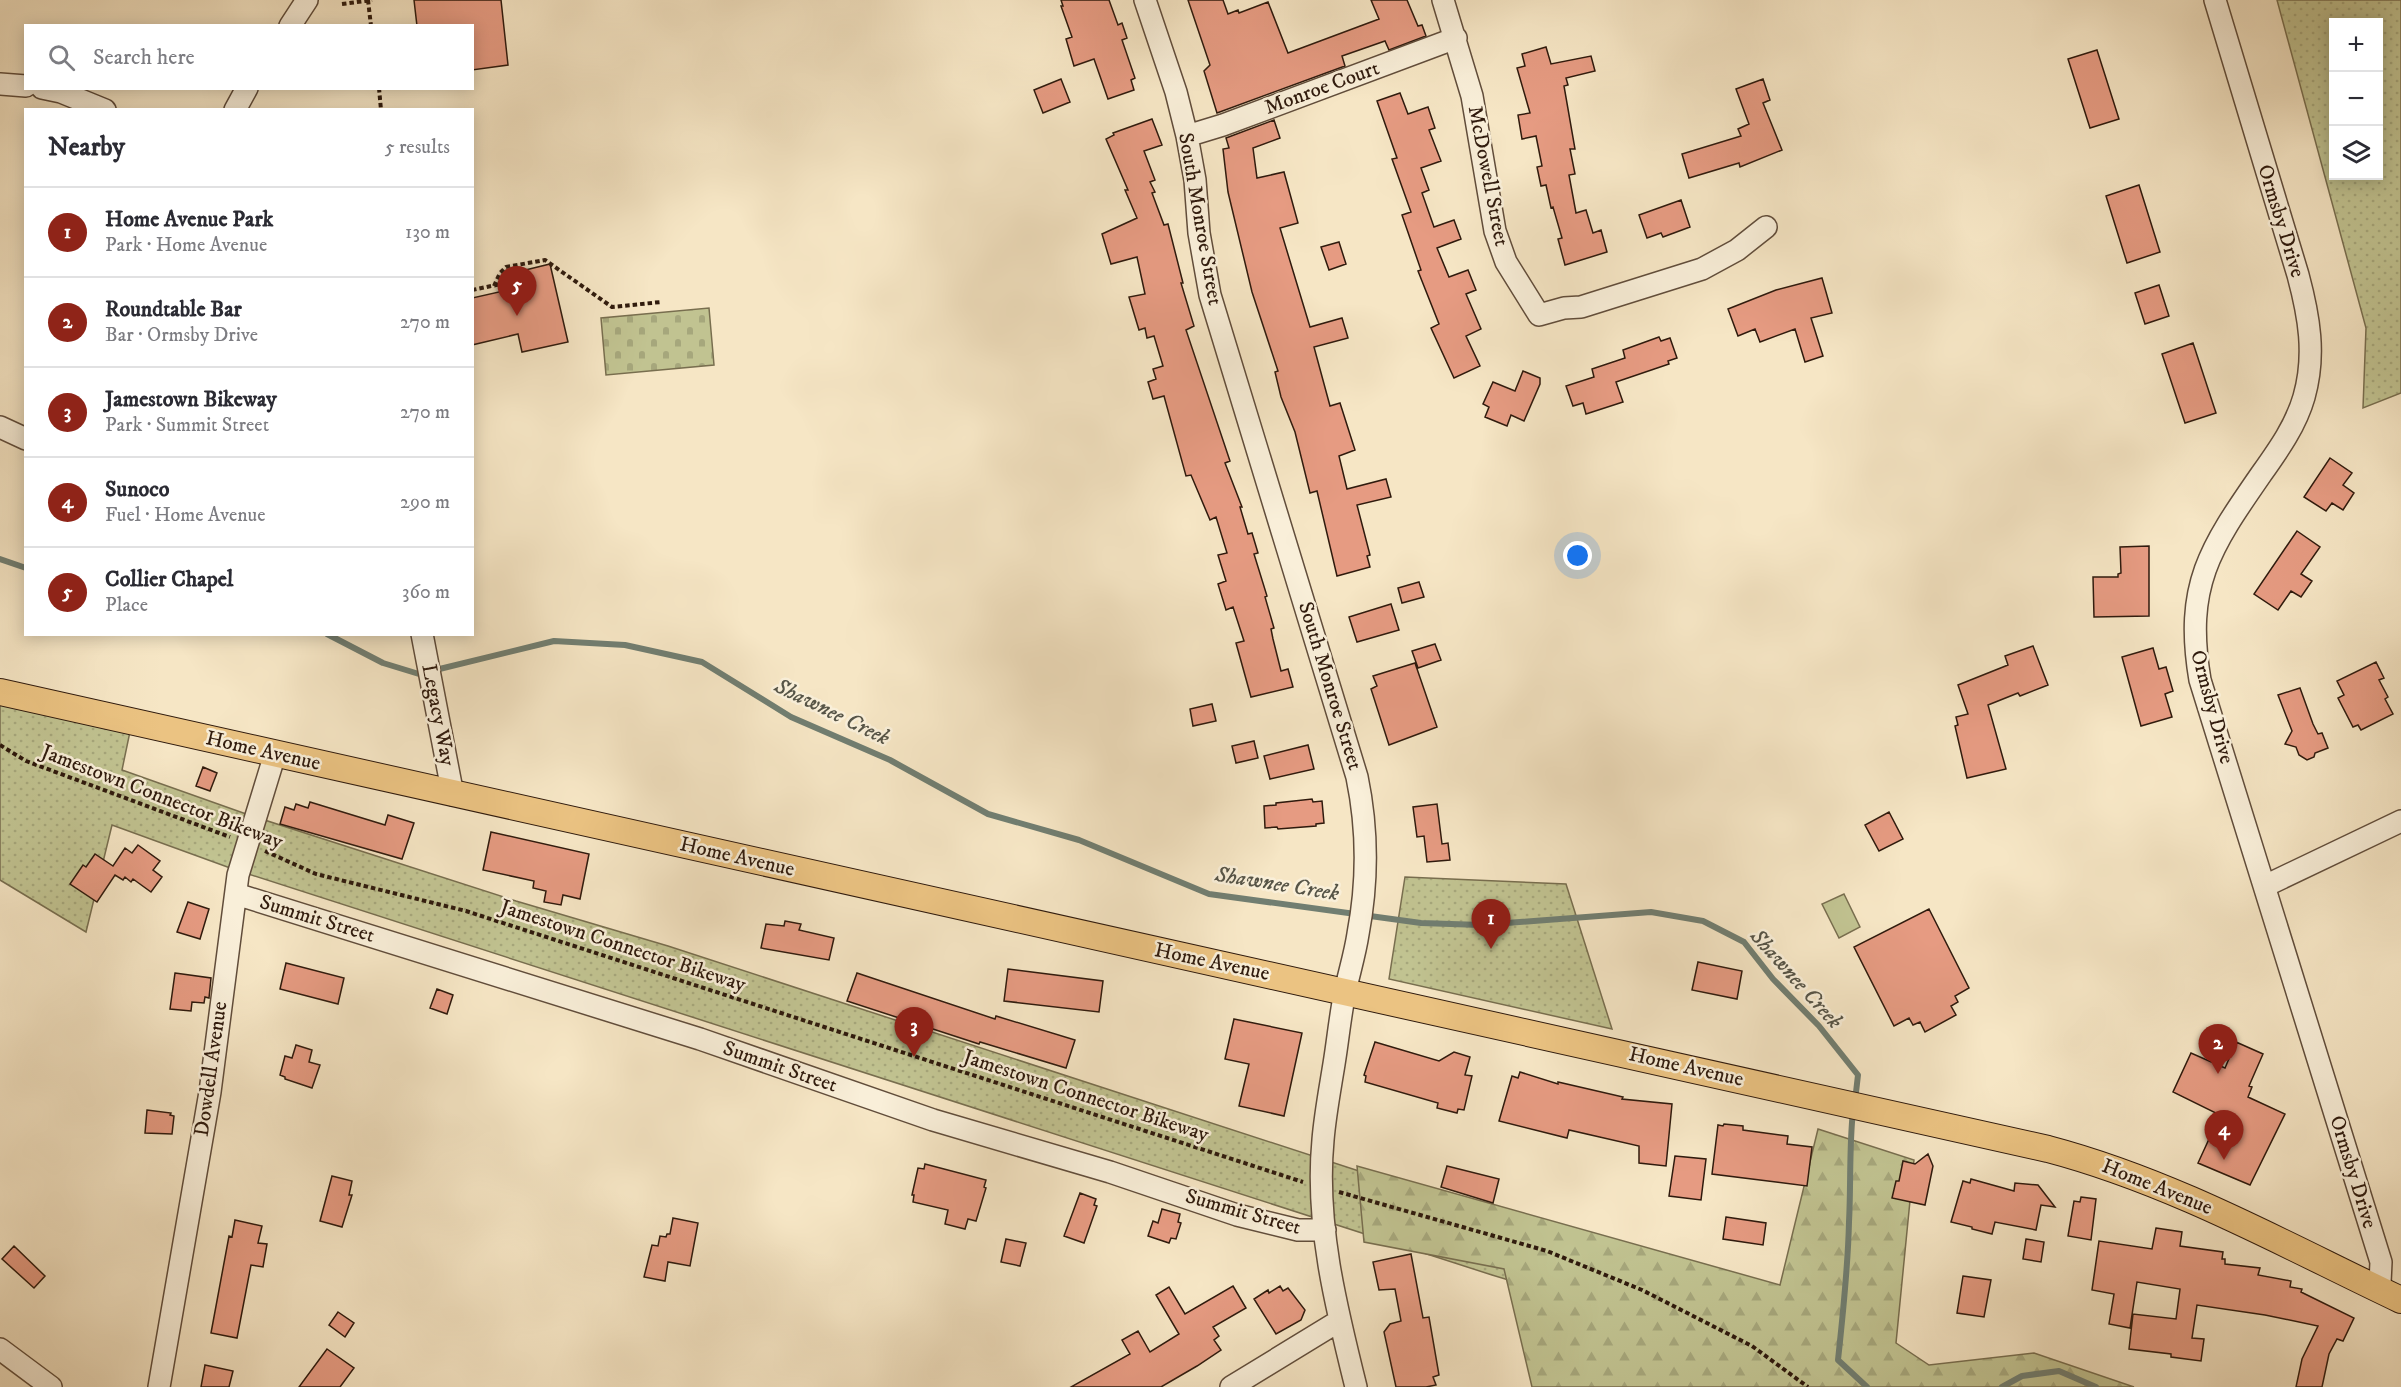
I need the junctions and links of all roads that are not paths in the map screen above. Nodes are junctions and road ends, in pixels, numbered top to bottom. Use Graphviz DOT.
graph roads {
  1 [pos="307,0"];
  2 [pos="1145,0"];
  3 [pos="1443,0"];
  4 [pos="2215,0"];
  5 [pos="291,24"];
  6 [pos="1456,38"];
  7 [pos="0,84"];
  8 [pos="24,86"];
  9 [pos="50,90"];
  10 [pos="246,90"];
  11 [pos="100,108"];
  12 [pos="236,108"];
  13 [pos="1187,136"];
  14 [pos="1766,227"];
  15 [pos="0,427"];
  16 [pos="24,438"];
  17 [pos="422,636"];
  18 [pos="0,692"];
  19 [pos="275,754"];
  20 [pos="453,795"];
  21 [pos="2401,821"];
  22 [pos="2265,885"];
  23 [pos="236,894"];
  24 [pos="1345,991"];
  25 [pos="1325,1230"];
  26 [pos="2377,1289"];
  27 [pos="2401,1300"];
  28 [pos="1339,1321"];
  29 [pos="0,1349"];
  30 [pos="51,1387"];
  31 [pos="159,1387"];
  32 [pos="1231,1387"];
  33 [pos="1356,1387"];
  1 -- 5 [label="street"];
  2 -- 13 [label="street, South Monroe Street"];
  3 -- 6 [label="street, McDowell Street"];
  4 -- 22 [label="street, Ormsby Drive"];
  6 -- 13 [label="street, Monroe Court"];
  6 -- 14 [label="street, McDowell Street"];
  7 -- 8 [label="street"];
  9 -- 11 [label="street"];
  10 -- 12 [label="street"];
  13 -- 24 [label="street, South Monroe Street"];
  15 -- 16 [label="street"];
  17 -- 20 [label="street, Legacy Way"];
  18 -- 19 [label="main road, Home Avenue"];
  19 -- 20 [label="main road, Home Avenue"];
  19 -- 23 [label="street, Dowdell Avenue"];
  20 -- 24 [label="main road, Home Avenue"];
  21 -- 22 [label="street"];
  22 -- 26 [label="street, Ormsby Drive"];
  23 -- 25 [label="street, Summit Street"];
  23 -- 31 [label="street, Dowdell Avenue"];
  24 -- 25 [label="street, South Monroe Street"];
  24 -- 26 [label="main road, Home Avenue"];
  25 -- 28 [label="street, South Monroe Street"];
  26 -- 27 [label="main road, Home Avenue"];
  28 -- 32 [label="street"];
  28 -- 33 [label="street, South Monroe Street"];
  29 -- 30 [label="street"];
}
